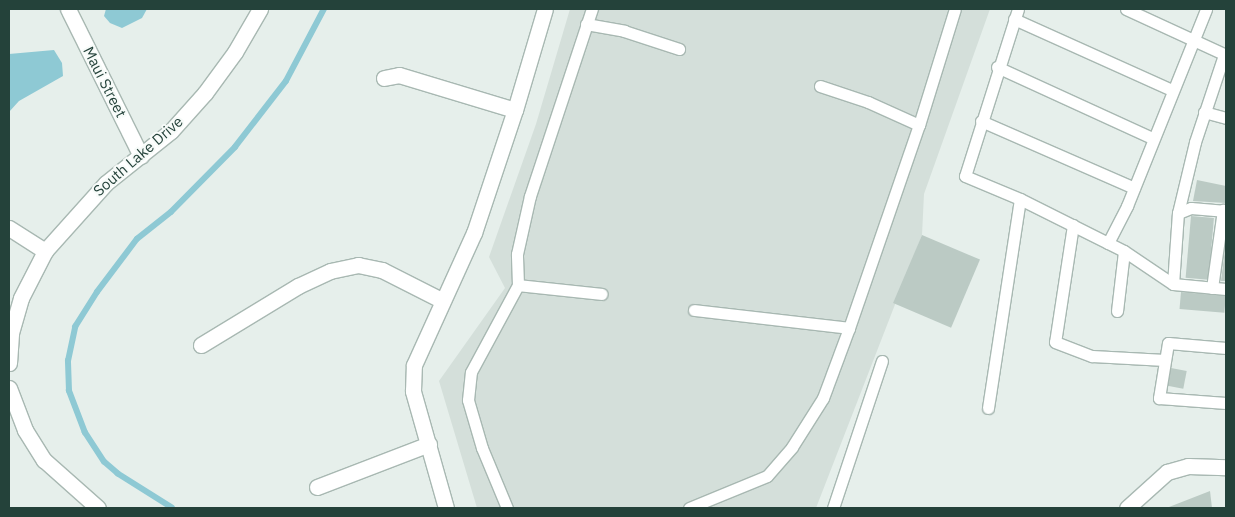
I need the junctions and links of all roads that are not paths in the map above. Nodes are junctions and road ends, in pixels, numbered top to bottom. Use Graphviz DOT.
graph roads {
  1 [pos="68,9"];
  2 [pos="260,9"];
  3 [pos="545,9"];
  4 [pos="592,9"];
  5 [pos="956,9"];
  6 [pos="1126,9"];
  7 [pos="1206,9"];
  8 [pos="1016,14"];
  9 [pos="586,24"];
  10 [pos="1193,40"];
  11 [pos="679,48"];
  12 [pos="1225,55"];
  13 [pos="997,67"];
  14 [pos="384,78"];
  15 [pos="820,86"];
  16 [pos="1172,90"];
  17 [pos="515,110"];
  18 [pos="1204,112"];
  19 [pos="1226,118"];
  20 [pos="981,121"];
  21 [pos="920,124"];
  22 [pos="1152,138"];
  23 [pos="141,156"];
  24 [pos="1134,188"];
  25 [pos="1020,199"];
  26 [pos="1224,211"];
  27 [pos="1178,213"];
  28 [pos="1073,225"];
  29 [pos="9,228"];
  30 [pos="1108,243"];
  31 [pos="45,251"];
  32 [pos="1124,251"];
  33 [pos="518,284"];
  34 [pos="1173,284"];
  35 [pos="1212,288"];
  36 [pos="1226,289"];
  37 [pos="602,294"];
  38 [pos="443,301"];
  39 [pos="694,310"];
  40 [pos="1117,311"];
  41 [pos="849,328"];
  42 [pos="201,345"];
  43 [pos="1226,348"];
  44 [pos="1165,360"];
  45 [pos="882,361"];
  46 [pos="9,363"];
  47 [pos="9,388"];
  48 [pos="1226,403"];
  49 [pos="988,408"];
  50 [pos="428,444"];
  51 [pos="1226,467"];
  52 [pos="317,487"];
  53 [pos="98,508"];
  54 [pos="446,508"];
  55 [pos="507,508"];
  56 [pos="689,508"];
  57 [pos="833,508"];
  58 [pos="1127,508"];
  1 -- 23 [label="street, Maui Street"];
  2 -- 23 [label="street, South Lake Drive"];
  3 -- 17 [label="street"];
  4 -- 9 [label="lane"];
  5 -- 21 [label="lane"];
  6 -- 10 [label="lane"];
  7 -- 10 [label="lane"];
  8 -- 13 [label="lane"];
  8 -- 16 [label="lane"];
  9 -- 11 [label="lane"];
  9 -- 33 [label="lane"];
  10 -- 12 [label="lane"];
  10 -- 16 [label="lane"];
  12 -- 18 [label="lane"];
  13 -- 20 [label="lane"];
  13 -- 22 [label="lane"];
  14 -- 17 [label="street"];
  15 -- 21 [label="lane"];
  16 -- 22 [label="lane"];
  17 -- 38 [label="street"];
  18 -- 19 [label="lane"];
  18 -- 27 [label="lane"];
  20 -- 24 [label="lane"];
  20 -- 25 [label="lane"];
  21 -- 41 [label="lane"];
  22 -- 24 [label="lane"];
  23 -- 31 [label="street, South Lake Drive"];
  24 -- 30 [label="lane"];
  25 -- 28 [label="lane"];
  25 -- 49 [label="lane"];
  26 -- 27 [label="lane"];
  26 -- 35 [label="lane"];
  27 -- 34 [label="lane"];
  28 -- 30 [label="lane"];
  28 -- 44 [label="lane"];
  29 -- 31 [label="street"];
  30 -- 32 [label="lane"];
  31 -- 46 [label="street, South Lake Drive"];
  32 -- 34 [label="lane"];
  32 -- 40 [label="lane"];
  33 -- 37 [label="lane"];
  33 -- 55 [label="lane"];
  34 -- 35 [label="lane"];
  35 -- 36 [label="lane"];
  38 -- 42 [label="street"];
  38 -- 50 [label="street"];
  39 -- 41 [label="lane"];
  41 -- 56 [label="lane"];
  43 -- 44 [label="lane"];
  44 -- 48 [label="lane"];
  45 -- 57 [label="lane"];
  47 -- 53 [label="street"];
  50 -- 52 [label="street"];
  50 -- 54 [label="street"];
  51 -- 58 [label="street"];
}
